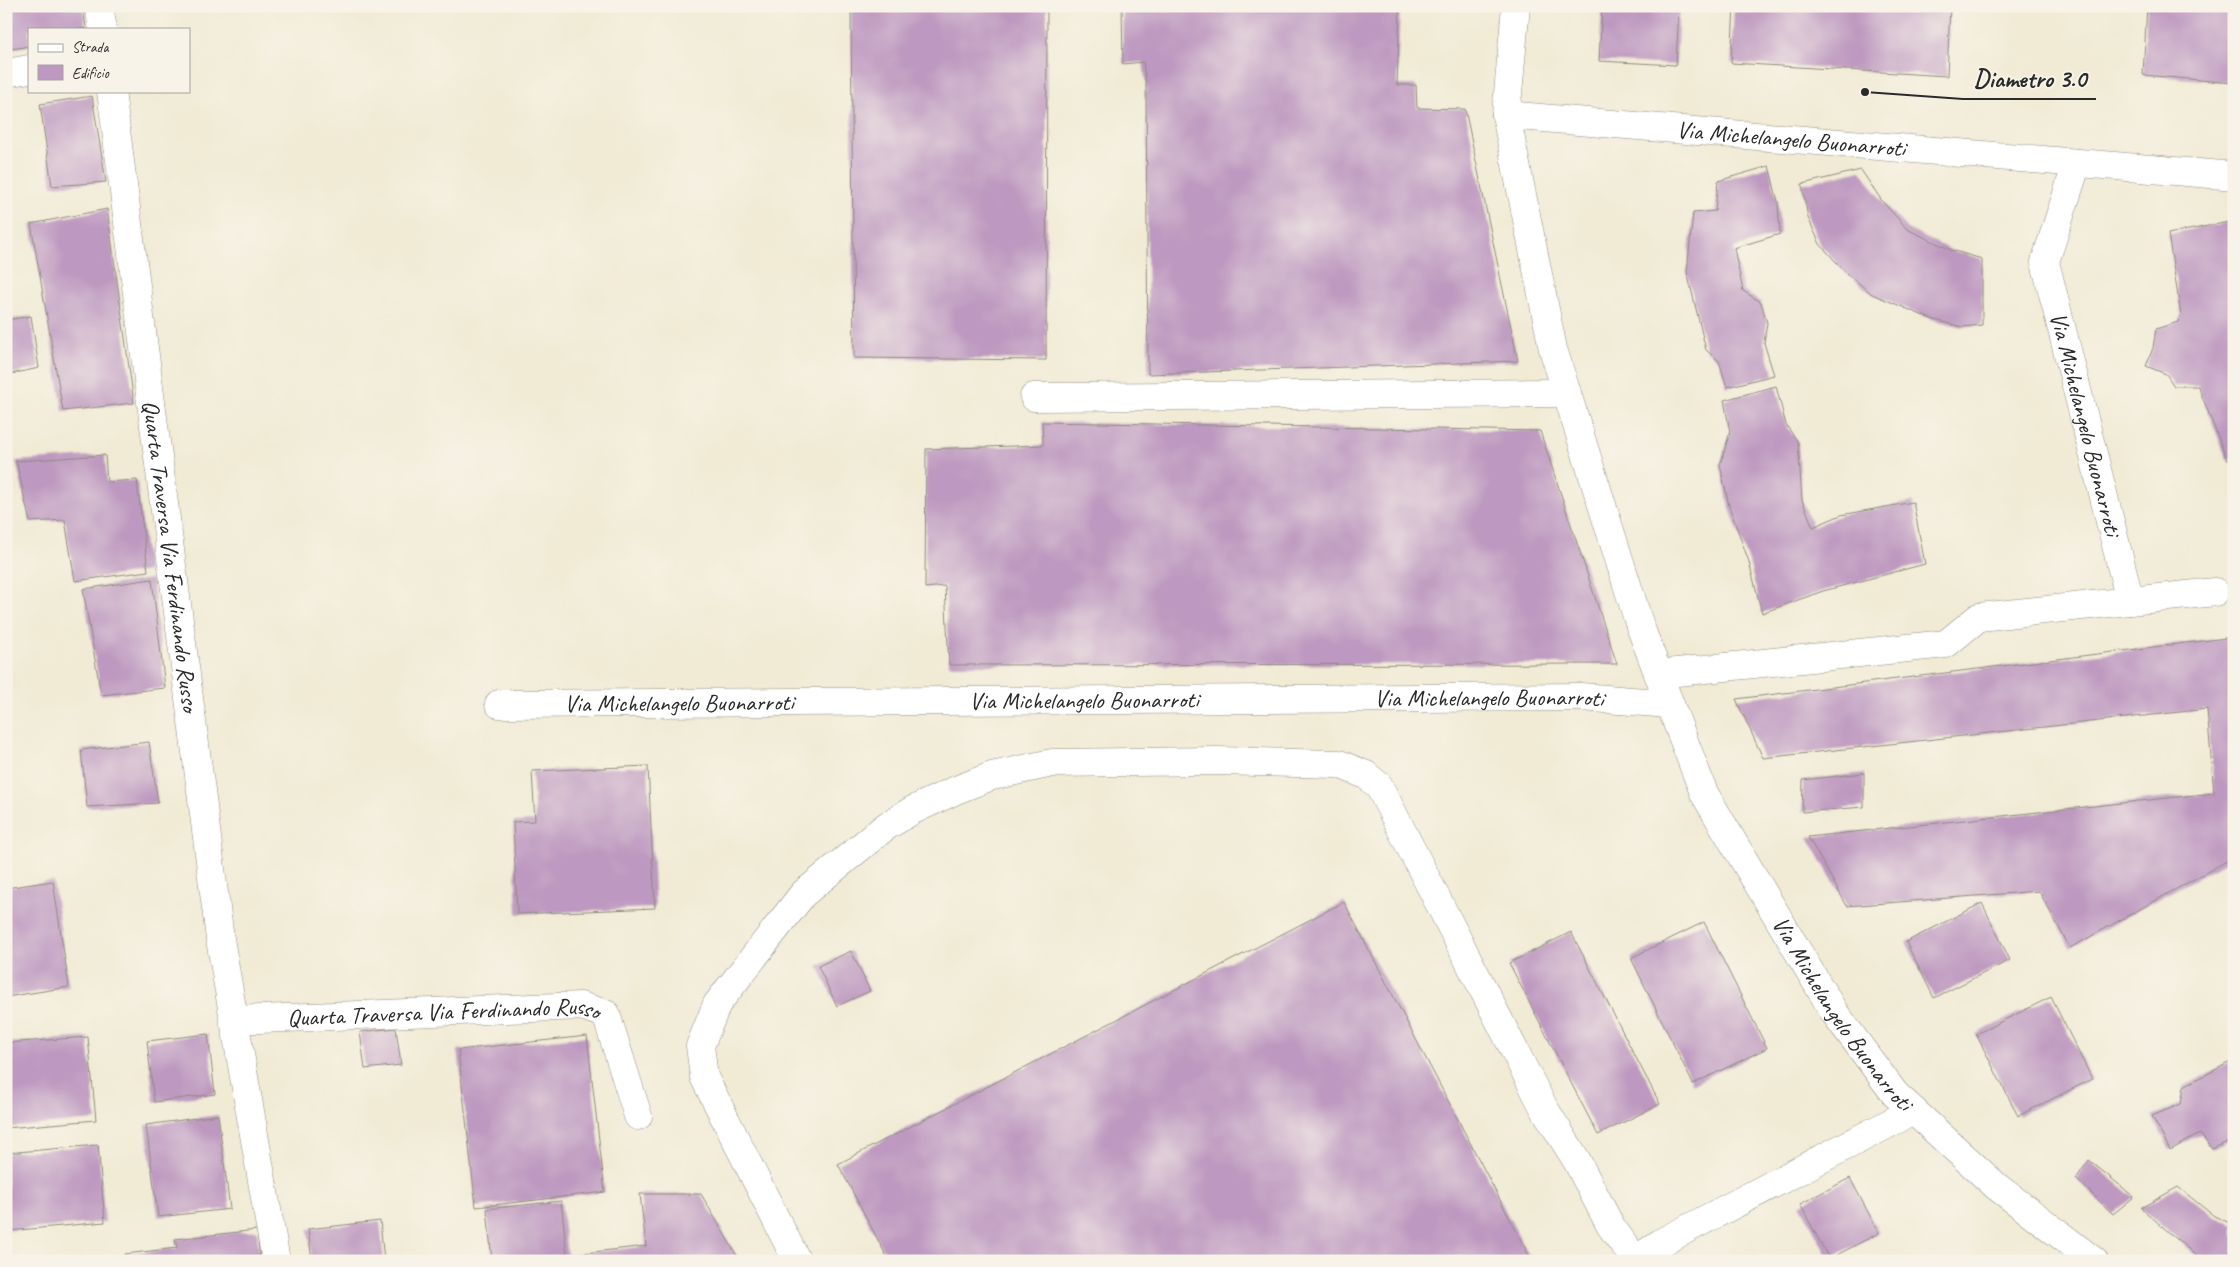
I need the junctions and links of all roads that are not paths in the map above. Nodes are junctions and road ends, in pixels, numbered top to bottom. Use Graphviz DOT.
graph roads {
  1 [pos="99,6"];
  2 [pos="1516,6"];
  3 [pos="103,28"];
  4 [pos="28,69"];
  5 [pos="6,73"];
  6 [pos="112,92"];
  7 [pos="1506,115"];
  8 [pos="2077,163"];
  9 [pos="2234,176"];
  10 [pos="1567,393"];
  11 [pos="1034,397"];
  12 [pos="2215,592"];
  13 [pos="2130,601"];
  14 [pos="1658,674"];
  15 [pos="499,704"];
  16 [pos="1670,704"];
  17 [pos="234,1020"];
  18 [pos="1913,1111"];
  19 [pos="638,1116"];
  20 [pos="1636,1260"];
  21 [pos="276,1261"];
  22 [pos="797,1261"];
  23 [pos="2094,1261"];
  1 -- 3 [label="street"];
  2 -- 7 [label="street, Via Michelangelo Buonarroti"];
  4 -- 5 [label="street"];
  6 -- 17 [label="street, Quarta Traversa Via Ferdinando Russo"];
  7 -- 8 [label="street, Via Michelangelo Buonarroti"];
  7 -- 10 [label="street, Via Michelangelo Buonarroti"];
  8 -- 9 [label="street, Via Michelangelo Buonarroti"];
  8 -- 13 [label="street, Via Michelangelo Buonarroti"];
  10 -- 11 [label="street"];
  10 -- 14 [label="street, Via Michelangelo Buonarroti"];
  12 -- 13 [label="street"];
  13 -- 14 [label="street"];
  14 -- 16 [label="street, Via Michelangelo Buonarroti"];
  15 -- 16 [label="street, Via Michelangelo Buonarroti"];
  16 -- 18 [label="street, Via Michelangelo Buonarroti"];
  17 -- 19 [label="street, Quarta Traversa Via Ferdinando Russo"];
  17 -- 21 [label="street, Quarta Traversa Via Ferdinando Russo"];
  18 -- 20 [label="street"];
  18 -- 23 [label="street, Via Michelangelo Buonarroti"];
  20 -- 22 [label="street"];
}
